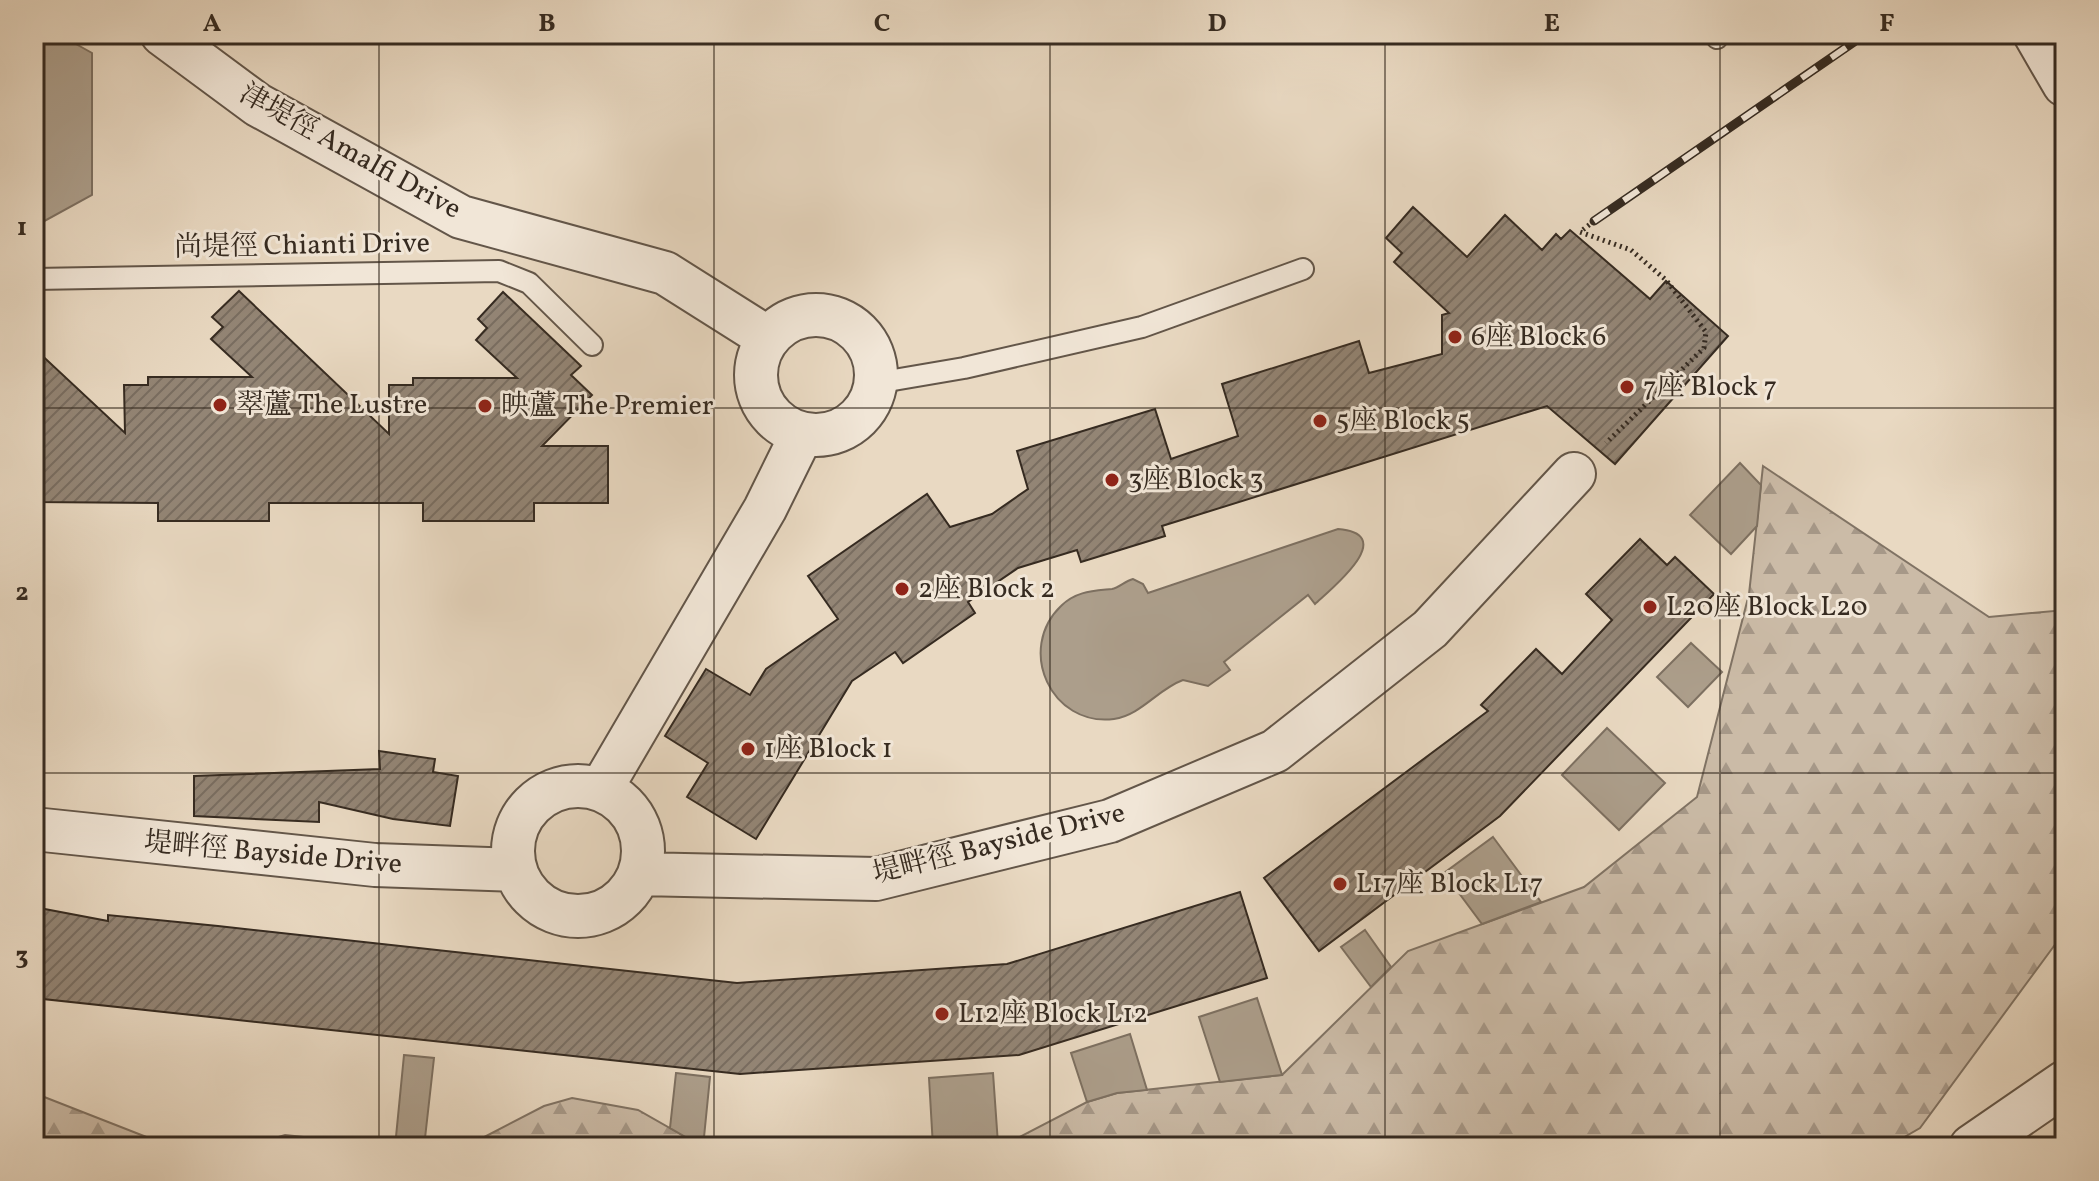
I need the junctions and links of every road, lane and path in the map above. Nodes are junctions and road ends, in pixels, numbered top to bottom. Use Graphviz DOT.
graph roads {
  1 [pos="162,34"];
  2 [pos="1867,34"];
  3 [pos="2036,34"];
  4 [pos="1854,42"];
  5 [pos="2065,84"];
  6 [pos="1594,221"];
  7 [pos="1303,269"];
  8 [pos="34,279"];
  9 [pos="768,338"];
  10 [pos="592,345"];
  11 [pos="876,383"];
  12 [pos="802,434"];
  13 [pos="1574,474"];
  14 [pos="601,789"];
  15 [pos="34,829"];
  16 [pos="514,870"];
  17 [pos="639,874"];
  18 [pos="2065,1083"];
  19 [pos="1972,1147"];
  1 -- 9 [label="street, 津堤徑 Amalfi Drive"];
  2 -- 4 [label="path"];
  3 -- 5 [label="street"];
  6 -- 13 [label="path"];
  7 -- 11 [label="lane"];
  8 -- 10 [label="lane, 尚堤徑 Chianti Drive"];
  9 -- 11 [label="street"];
  9 -- 12 [label="street"];
  11 -- 12 [label="street"];
  12 -- 14 [label="street"];
  13 -- 17 [label="street, 堤畔徑 Bayside Drive"];
  14 -- 16 [label="street"];
  14 -- 17 [label="street"];
  15 -- 16 [label="street, 堤畔徑 Bayside Drive"];
  16 -- 17 [label="street"];
  18 -- 19 [label="street"];
}
